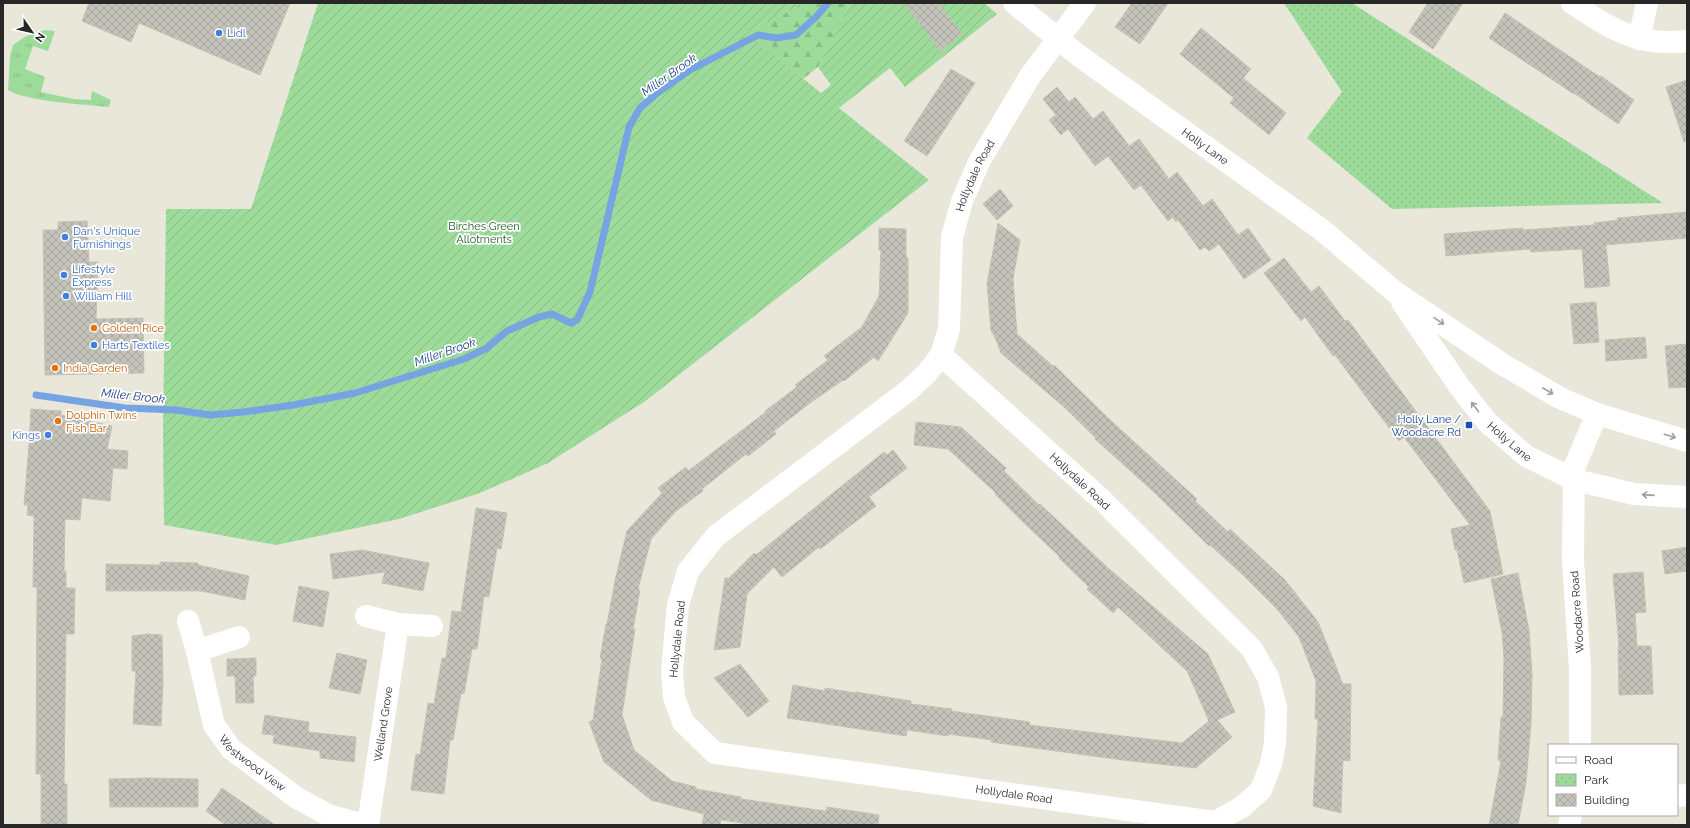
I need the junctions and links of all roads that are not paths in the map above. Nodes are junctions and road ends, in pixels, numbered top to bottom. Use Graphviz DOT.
graph roads {
  1 [pos="1014,3"];
  2 [pos="1085,3"];
  3 [pos="1572,3"];
  4 [pos="1647,3"];
  5 [pos="1058,39"];
  6 [pos="1639,39"];
  7 [pos="1687,41"];
  8 [pos="1395,292"];
  9 [pos="941,355"];
  10 [pos="1597,414"];
  11 [pos="1687,441"];
  12 [pos="1575,480"];
  13 [pos="1687,498"];
  14 [pos="366,616"];
  15 [pos="188,621"];
  16 [pos="398,624"];
  17 [pos="432,626"];
  18 [pos="239,637"];
  19 [pos="197,651"];
  20 [pos="1580,744"];
  21 [pos="366,825"];
  1 -- 5 [label="street, Holly Lane"];
  2 -- 5 [label="street, Hollydale Road"];
  3 -- 6 [label="street"];
  4 -- 6 [label="street"];
  5 -- 8 [label="street, Holly Lane"];
  5 -- 9 [label="street, Hollydale Road"];
  6 -- 7 [label="street"];
  8 -- 10 [label="street, Holly Lane, one-way"];
  12 -- 8 [label="street, Holly Lane, one-way"];
  9 -- 9 [label="street, Hollydale Road"];
  10 -- 11 [label="street, Holly Lane, one-way"];
  10 -- 12 [label="street, Woodacre Road"];
  13 -- 12 [label="street, Holly Lane, one-way"];
  12 -- 20 [label="street, Woodacre Road"];
  14 -- 16 [label="street"];
  15 -- 19 [label="street, Westwood View"];
  16 -- 17 [label="street"];
  16 -- 21 [label="street, Welland Grove"];
  18 -- 19 [label="street"];
  19 -- 21 [label="street, Westwood View"];
}
